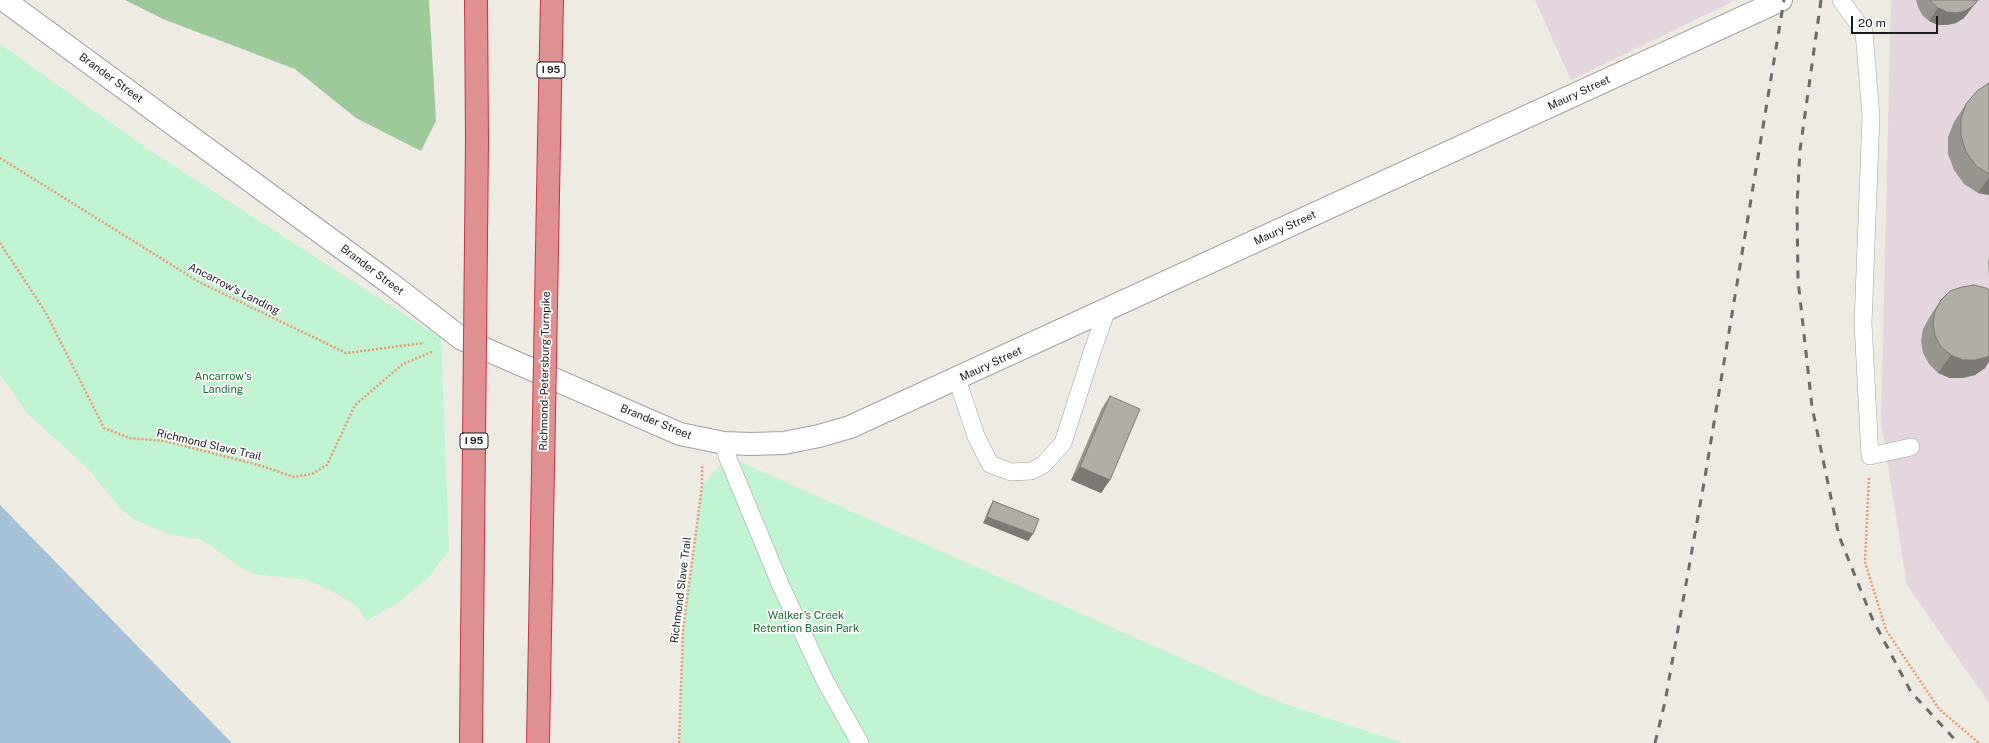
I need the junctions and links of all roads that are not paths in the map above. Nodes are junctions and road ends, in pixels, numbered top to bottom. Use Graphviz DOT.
graph roads {
  1 [pos="4,0"];
  2 [pos="476,0"];
  3 [pos="552,0"];
  4 [pos="1781,0"];
  5 [pos="1840,0"];
  6 [pos="1107,310"];
  7 [pos="957,379"];
  8 [pos="724,443"];
  9 [pos="784,443"];
  10 [pos="1911,447"];
  11 [pos="471,743"];
  12 [pos="538,743"];
  13 [pos="860,743"];
  1 -- 8 [label="street, Brander Street"];
  2 -- 11 [label="highway, I 95, bridge"];
  3 -- 12 [label="highway, Richmond-Petersburg Turnpike / I 95, bridge"];
  4 -- 6 [label="street, Maury Street"];
  5 -- 10 [label="lane"];
  6 -- 7 [label="street, Maury Street"];
  6 -- 7 [label="lane"];
  7 -- 9 [label="street, Maury Street"];
  8 -- 9 [label="street, Brander Street"];
  8 -- 13 [label="lane"];
}
